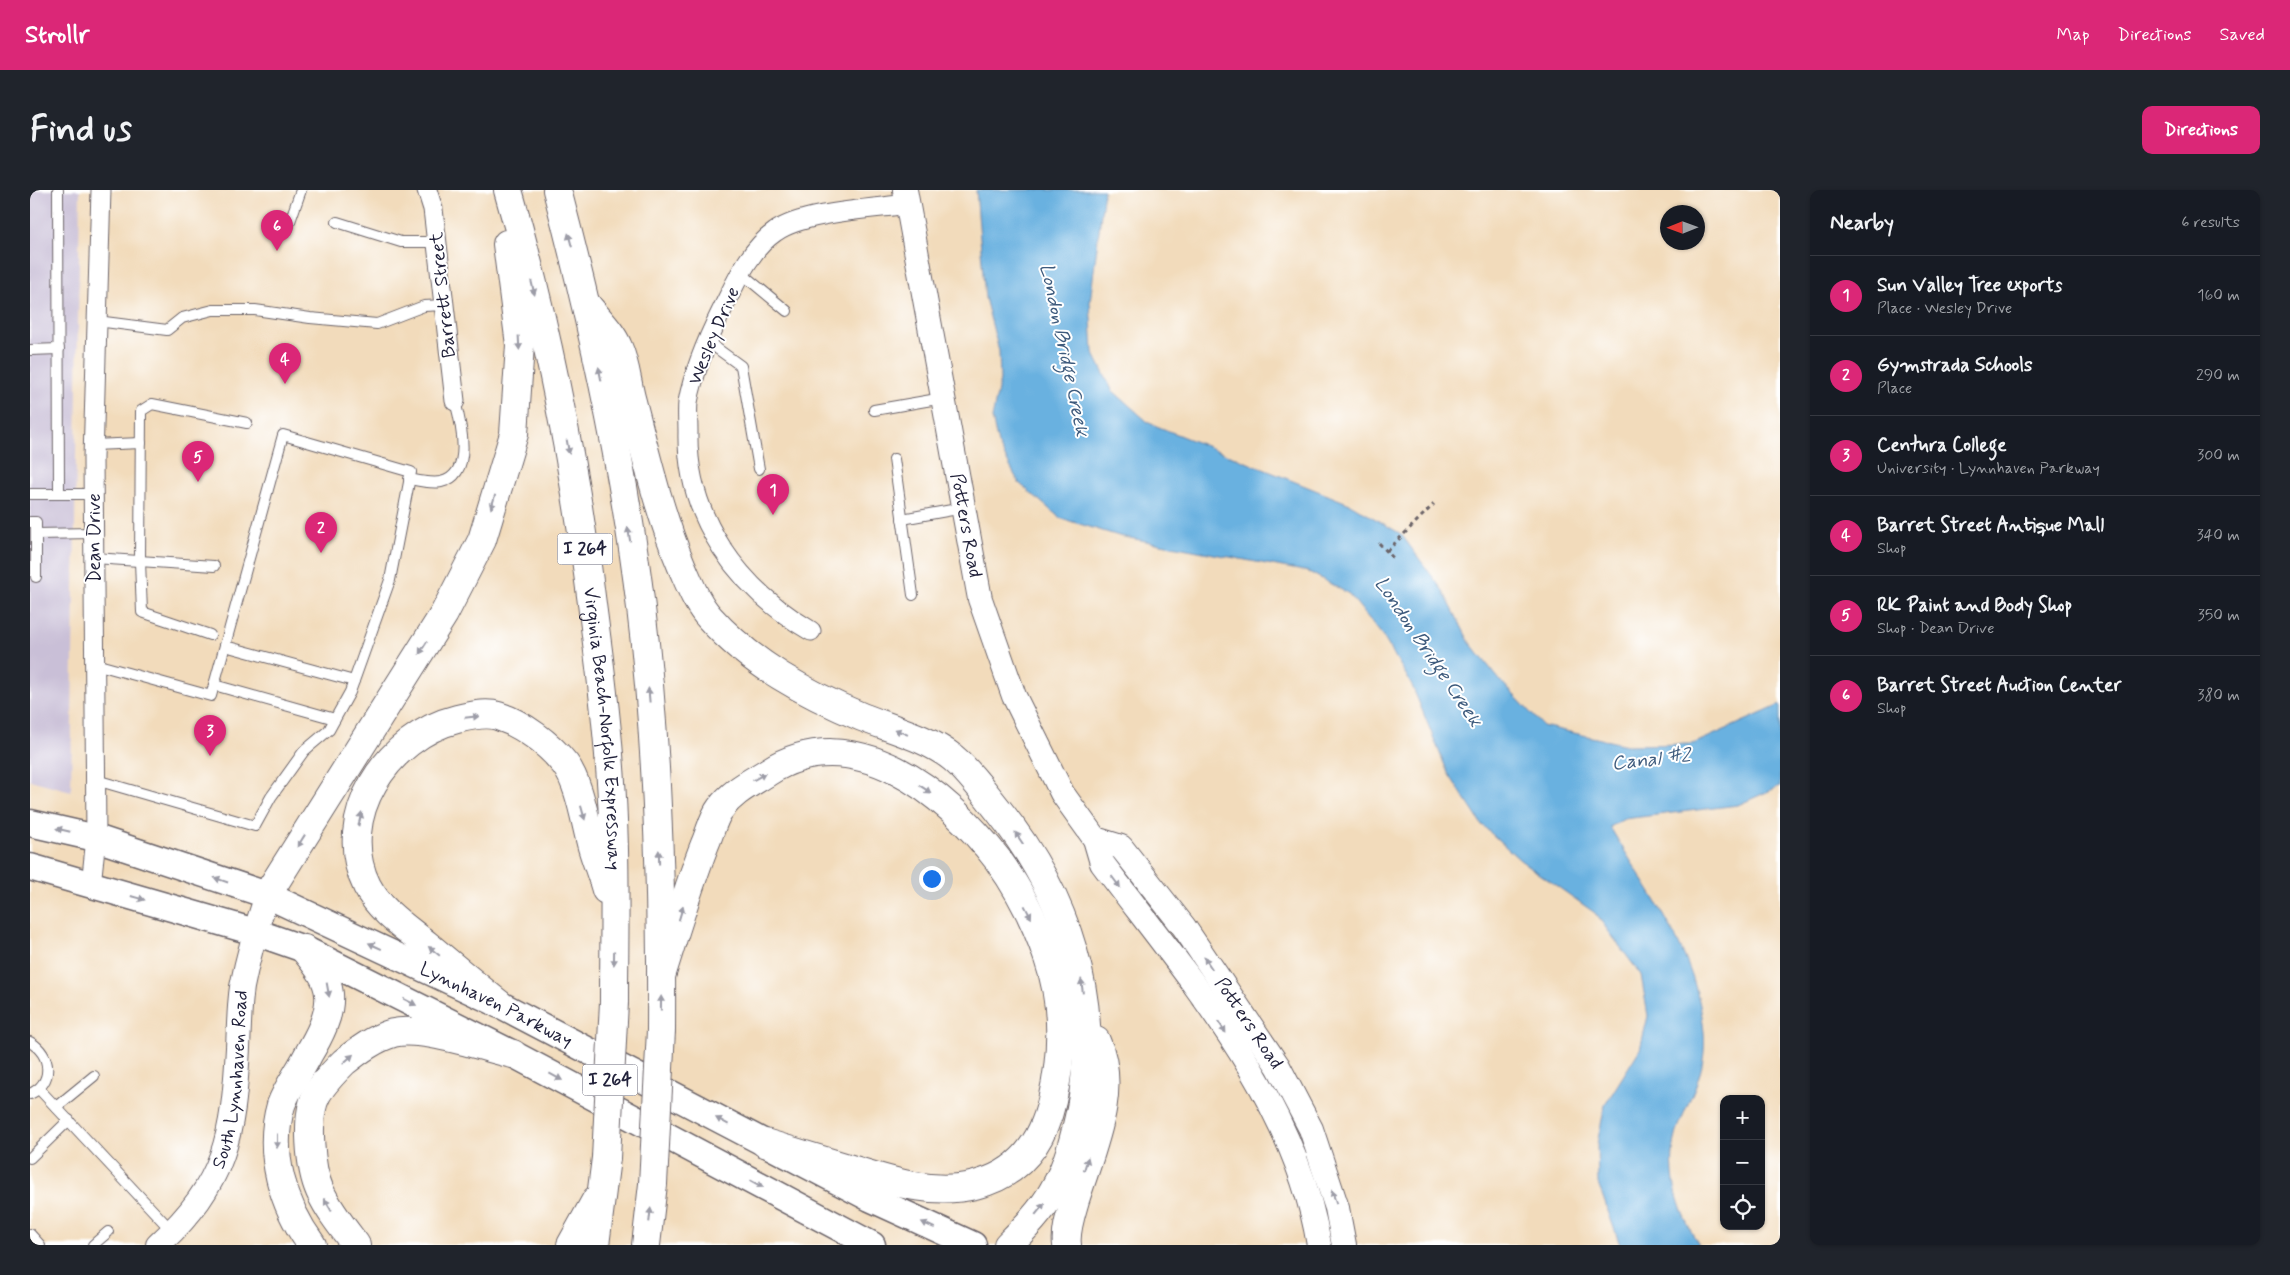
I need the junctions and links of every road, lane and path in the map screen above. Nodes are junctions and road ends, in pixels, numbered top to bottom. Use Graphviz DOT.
graph roads {
  1 [pos="58,190"];
  2 [pos="101,190"];
  3 [pos="300,190"];
  4 [pos="427,190"];
  5 [pos="501,190"];
  6 [pos="508,190"];
  7 [pos="557,190"];
  8 [pos="906,197"];
  9 [pos="337,222"];
  10 [pos="288,227"];
  11 [pos="437,242"];
  12 [pos="741,273"];
  13 [pos="587,304"];
  14 [pos="444,305"];
  15 [pos="788,311"];
  16 [pos="97,321"];
  17 [pos="708,342"];
  18 [pos="59,349"];
  19 [pos="30,350"];
  20 [pos="943,398"];
  21 [pos="455,401"];
  22 [pos="874,410"];
  23 [pos="247,423"];
  24 [pos="141,443"];
  25 [pos="93,445"];
  26 [pos="894,459"];
  27 [pos="759,469"];
  28 [pos="409,479"];
  29 [pos="30,494"];
  30 [pos="59,494"];
  31 [pos="94,494"];
  32 [pos="1434,504"];
  33 [pos="963,508"];
  34 [pos="902,519"];
  35 [pos="30,522"];
  36 [pos="94,533"];
  37 [pos="36,534"];
  38 [pos="1379,543"];
  39 [pos="1387,551"];
  40 [pos="94,558"];
  41 [pos="1394,559"];
  42 [pos="140,561"];
  43 [pos="214,566"];
  44 [pos="36,577"];
  45 [pos="913,595"];
  46 [pos="811,631"];
  47 [pos="210,635"];
  48 [pos="225,646"];
  49 [pos="95,664"];
  50 [pos="354,681"];
  51 [pos="214,686"];
  52 [pos="335,719"];
  53 [pos="96,780"];
  54 [pos="30,823"];
  55 [pos="96,838"];
  56 [pos="1095,839"];
  57 [pos="30,867"];
  58 [pos="91,885"];
  59 [pos="267,895"];
  60 [pos="615,914"];
  61 [pos="255,932"];
  62 [pos="304,949"];
  63 [pos="661,976"];
  64 [pos="499,1004"];
  65 [pos="1086,1020"];
  66 [pos="30,1042"];
  67 [pos="513,1054"];
  68 [pos="94,1076"];
  69 [pos="39,1089"];
  70 [pos="30,1094"];
  71 [pos="56,1107"];
  72 [pos="69,1120"];
  73 [pos="765,1143"];
  74 [pos="30,1158"];
  75 [pos="1300,1170"];
  76 [pos="604,1185"];
  77 [pos="108,1232"];
  78 [pos="30,1234"];
  79 [pos="167,1240"];
  80 [pos="40,1245"];
  81 [pos="93,1245"];
  82 [pos="312,1245"];
  83 [pos="356,1245"];
  84 [pos="571,1245"];
  85 [pos="595,1245"];
  86 [pos="646,1245"];
  87 [pos="872,1245"];
  88 [pos="973,1245"];
  89 [pos="1008,1245"];
  90 [pos="1067,1245"];
  91 [pos="1305,1245"];
  92 [pos="1319,1245"];
  93 [pos="1344,1245"];
  1 -- 18 [label="lane"];
  2 -- 16 [label="street, Dean Drive"];
  3 -- 10 [label="lane"];
  4 -- 11 [label="street, Barrett Street"];
  5 -- 59 [label="highway, one-way"];
  6 -- 60 [label="highway, Virginia Beach-Norfolk Expressway / I 264, one-way"];
  13 -- 7 [label="highway, I 264, one-way"];
  8 -- 12 [label="street, Wesley Drive"];
  8 -- 20 [label="street, Potters Road"];
  9 -- 11 [label="lane"];
  11 -- 14 [label="street, Barrett Street"];
  12 -- 15 [label="lane"];
  12 -- 17 [label="street, Wesley Drive"];
  63 -- 13 [label="highway, I 264, one-way"];
  65 -- 13 [label="highway, one-way"];
  14 -- 16 [label="lane"];
  14 -- 21 [label="street, Barrett Street"];
  16 -- 25 [label="street, Dean Drive"];
  17 -- 27 [label="lane"];
  17 -- 46 [label="street, Wesley Drive"];
  18 -- 19 [label="lane"];
  18 -- 30 [label="lane"];
  20 -- 22 [label="lane"];
  20 -- 33 [label="street, Potters Road"];
  21 -- 28 [label="lane"];
  23 -- 24 [label="lane"];
  24 -- 25 [label="lane"];
  24 -- 42 [label="lane"];
  25 -- 31 [label="street, Dean Drive"];
  26 -- 34 [label="lane"];
  28 -- 48 [label="lane"];
  28 -- 50 [label="lane"];
  29 -- 30 [label="lane"];
  30 -- 31 [label="lane"];
  31 -- 36 [label="street, Dean Drive"];
  32 -- 39 [label="path"];
  33 -- 34 [label="lane"];
  33 -- 56 [label="street, Potters Road"];
  34 -- 45 [label="lane"];
  35 -- 37 [label="lane"];
  36 -- 37 [label="lane"];
  36 -- 40 [label="street, Dean Drive"];
  37 -- 44 [label="lane"];
  38 -- 39 [label="path"];
  39 -- 41 [label="path"];
  40 -- 42 [label="lane"];
  40 -- 49 [label="street, Dean Drive"];
  42 -- 43 [label="lane"];
  42 -- 47 [label="lane"];
  48 -- 50 [label="lane"];
  48 -- 51 [label="lane"];
  49 -- 51 [label="lane"];
  49 -- 53 [label="street, Dean Drive"];
  50 -- 52 [label="lane"];
  51 -- 52 [label="lane"];
  52 -- 53 [label="lane"];
  53 -- 55 [label="street, Dean Drive"];
  55 -- 54 [label="main road, Lynnhaven Parkway, one-way"];
  55 -- 58 [label="street, Dean Drive"];
  59 -- 55 [label="main road, Lynnhaven Parkway, one-way"];
  56 -- 75 [label="street, Potters Road, one-way"];
  93 -- 56 [label="street, Potters Road, one-way"];
  57 -- 58 [label="main road, Lynnhaven Parkway"];
  58 -- 61 [label="main road, Lynnhaven Parkway, one-way"];
  59 -- 61 [label="street, South Lynnhaven Road"];
  64 -- 59 [label="main road, Lynnhaven Parkway, one-way"];
  64 -- 60 [label="highway, one-way"];
  60 -- 76 [label="highway, Virginia Beach-Norfolk Expressway / I 264, one-way, bridge"];
  61 -- 62 [label="main road, Lynnhaven Parkway"];
  61 -- 79 [label="street, South Lynnhaven Road"];
  62 -- 67 [label="main road, Lynnhaven Parkway, one-way"];
  62 -- 82 [label="highway, one-way"];
  63 -- 73 [label="highway, one-way"];
  86 -- 63 [label="highway, I 264, one-way, bridge"];
  73 -- 64 [label="main road, Lynnhaven Parkway, one-way"];
  89 -- 65 [label="highway, one-way"];
  90 -- 65 [label="highway, one-way"];
  66 -- 69 [label="lane"];
  83 -- 67 [label="highway, one-way"];
  67 -- 87 [label="main road, Lynnhaven Parkway, one-way"];
  68 -- 71 [label="lane"];
  69 -- 70 [label="lane"];
  69 -- 71 [label="lane"];
  71 -- 72 [label="lane"];
  72 -- 74 [label="lane"];
  72 -- 79 [label="lane"];
  88 -- 73 [label="main road, Lynnhaven Parkway, one-way"];
  75 -- 91 [label="street"];
  75 -- 92 [label="street, Potters Road"];
  76 -- 84 [label="highway"];
  76 -- 85 [label="highway, Virginia Beach-Norfolk Expressway / I 264"];
  77 -- 81 [label="lane"];
  78 -- 80 [label="lane"];
}
